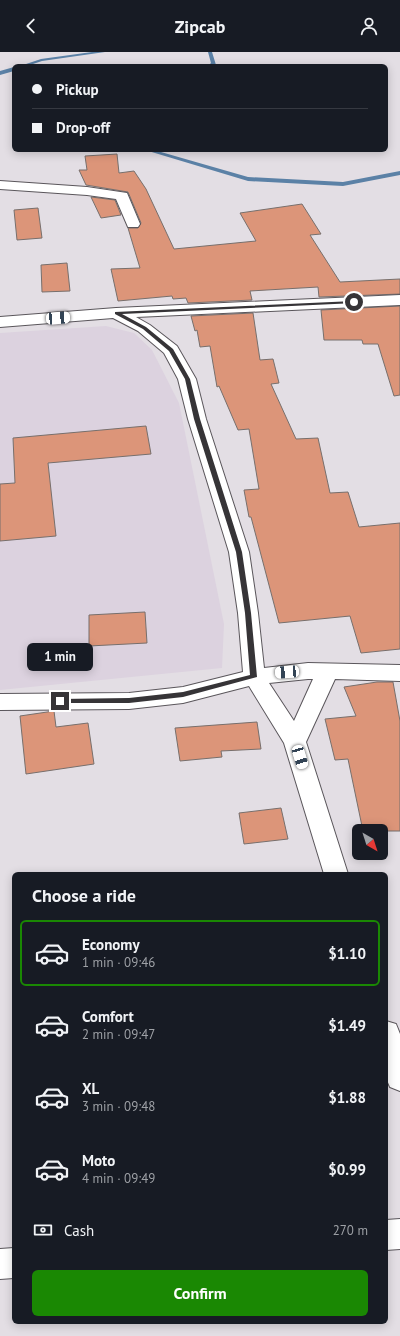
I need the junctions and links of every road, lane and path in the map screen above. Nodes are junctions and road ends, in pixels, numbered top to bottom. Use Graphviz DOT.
graph roads {
  1 [pos="0,185"];
  2 [pos="133,224"];
  3 [pos="400,300"];
  4 [pos="116,313"];
  5 [pos="0,322"];
  6 [pos="328,671"];
  7 [pos="400,672"];
  8 [pos="254,677"];
  9 [pos="2,703"];
  10 [pos="295,742"];
  11 [pos="335,872"];
  12 [pos="388,1039"];
  13 [pos="400,1078"];
  14 [pos="400,1234"];
  15 [pos="388,1235"];
  16 [pos="12,1263"];
  17 [pos="0,1264"];
  1 -- 2 [label="street"];
  3 -- 4 [label="street"];
  4 -- 5 [label="street"];
  4 -- 8 [label="street"];
  6 -- 7 [label="street"];
  6 -- 8 [label="street"];
  6 -- 10 [label="street"];
  8 -- 9 [label="street"];
  8 -- 10 [label="street"];
  10 -- 11 [label="street"];
  12 -- 13 [label="street"];
  14 -- 15 [label="street"];
  16 -- 17 [label="street"];
}
